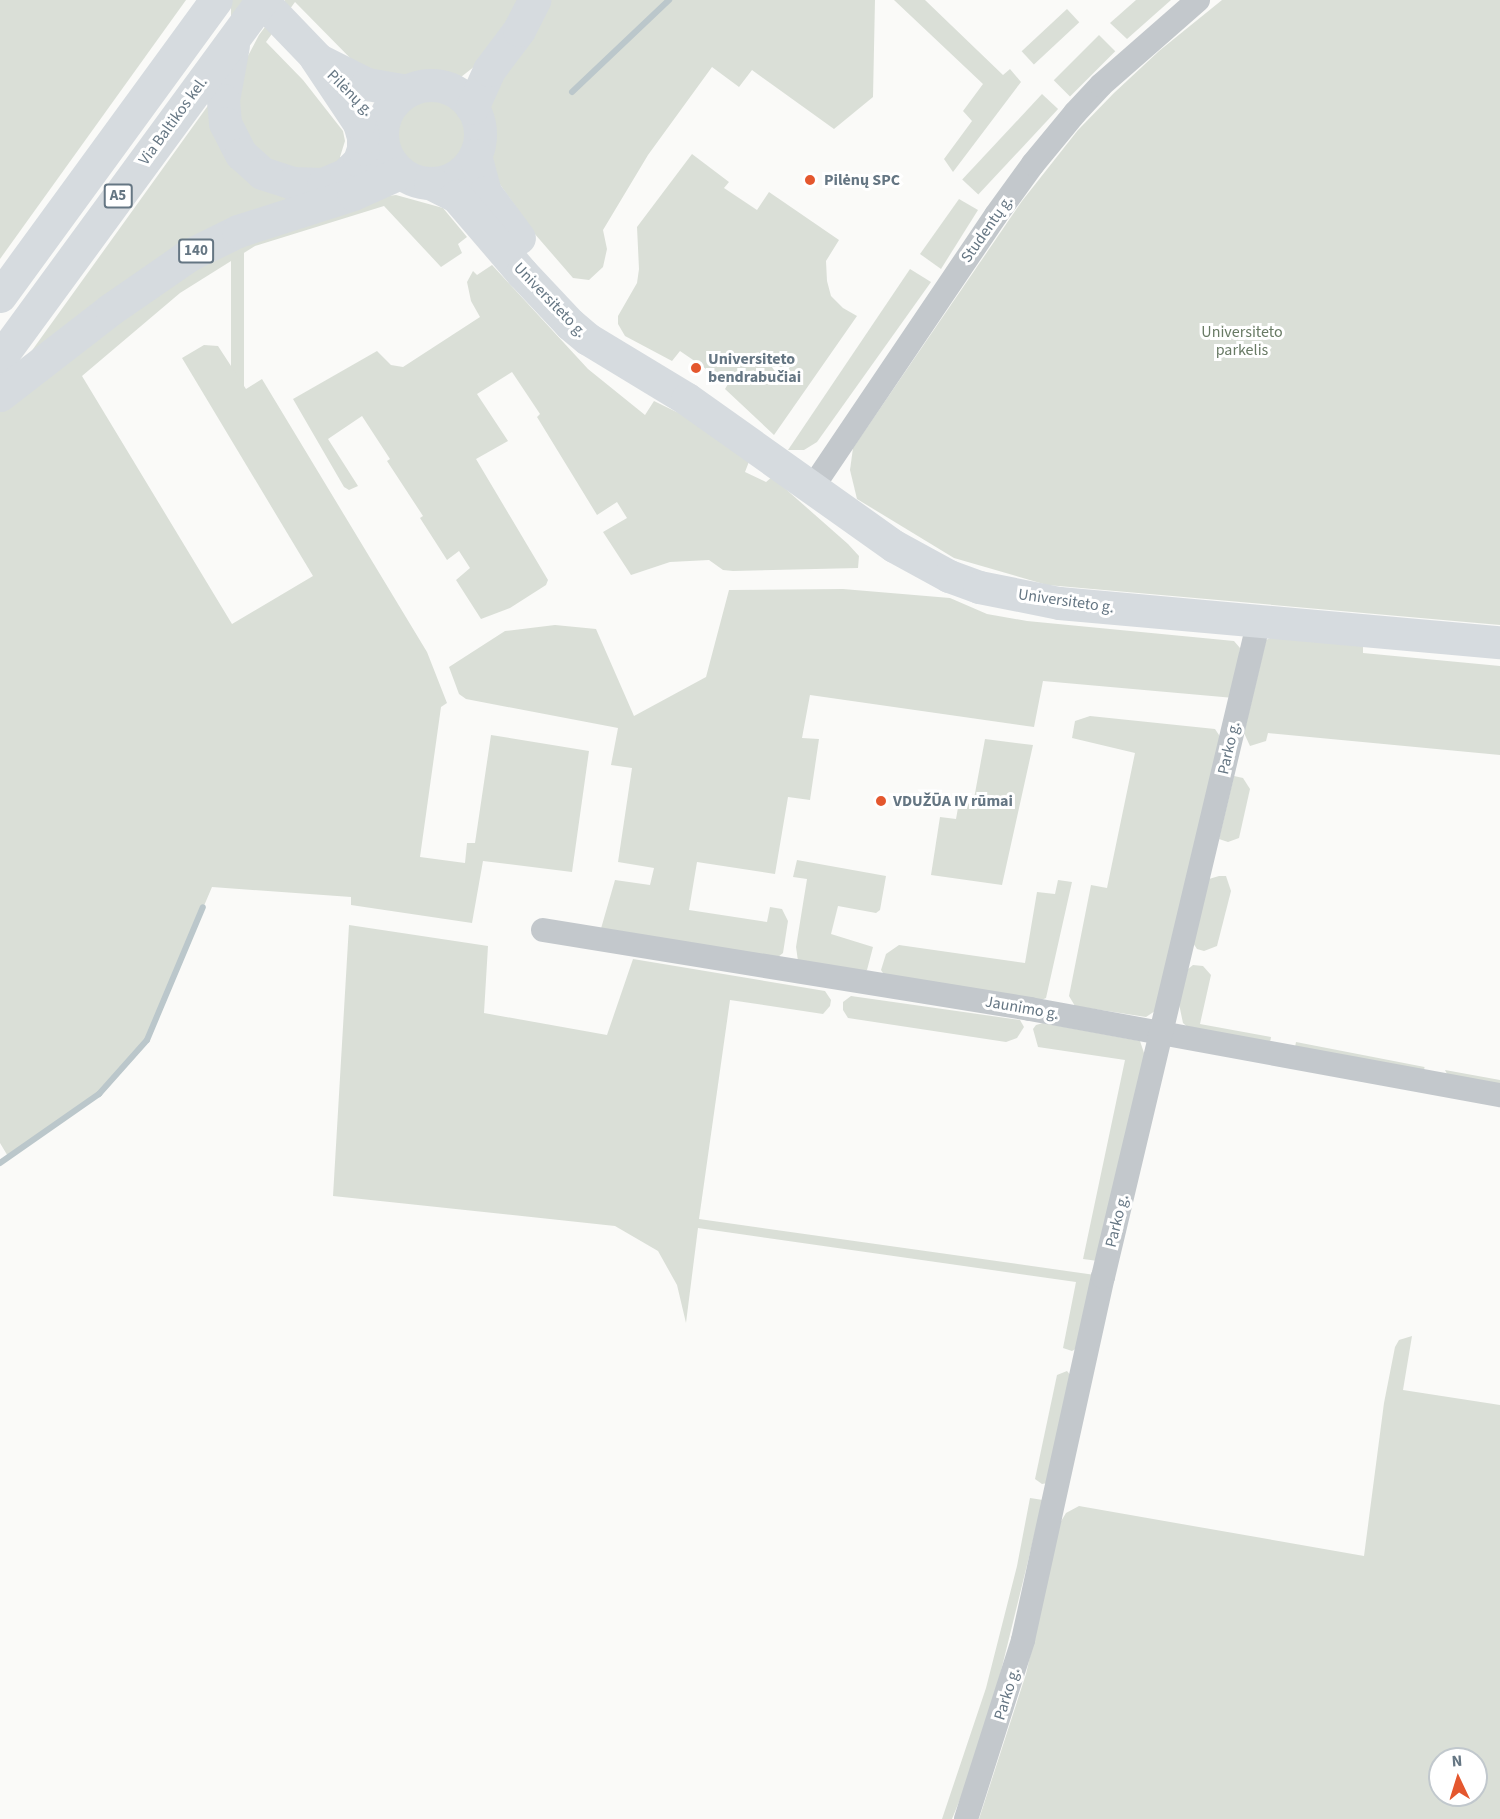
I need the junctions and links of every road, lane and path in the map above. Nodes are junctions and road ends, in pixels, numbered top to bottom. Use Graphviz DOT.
graph roads {
  1 [pos="216,0"];
  2 [pos="262,0"];
  3 [pos="534,0"];
  4 [pos="1198,0"];
  5 [pos="236,35"];
  6 [pos="315,57"];
  7 [pos="407,92"];
  8 [pos="472,108"];
  9 [pos="382,130"];
  10 [pos="475,155"];
  11 [pos="415,178"];
  12 [pos="0,296"];
  13 [pos="0,358"];
  14 [pos="0,395"];
  15 [pos="687,399"];
  16 [pos="812,488"];
  17 [pos="1259,620"];
  18 [pos="1500,642"];
  19 [pos="543,930"];
  20 [pos="1162,1035"];
  21 [pos="1500,1095"];
  22 [pos="966,1819"];
  1 -- 12 [label="main road, A5"];
  2 -- 5 [label="main road, Via Baltikos kel. / A5"];
  2 -- 6 [label="main road, Pilėnų g."];
  3 -- 8 [label="main road"];
  4 -- 16 [label="street, Studentų g."];
  5 -- 6 [label="main road"];
  5 -- 13 [label="main road, Via Baltikos kel. / A5"];
  6 -- 7 [label="main road, Pilėnų g."];
  6 -- 9 [label="main road, Pilėnų g."];
  7 -- 8 [label="main road"];
  7 -- 9 [label="main road"];
  8 -- 10 [label="main road"];
  9 -- 11 [label="main road"];
  10 -- 11 [label="main road"];
  10 -- 15 [label="main road, Universiteto g."];
  11 -- 14 [label="main road, 140"];
  11 -- 15 [label="main road, Universiteto g."];
  15 -- 16 [label="main road, Universiteto g."];
  16 -- 17 [label="main road, Universiteto g."];
  17 -- 18 [label="main road, Universiteto g."];
  17 -- 20 [label="street, Parko g."];
  19 -- 20 [label="street, Jaunimo g."];
  20 -- 21 [label="street, Jaunimo g."];
  20 -- 22 [label="street, Parko g."];
}
